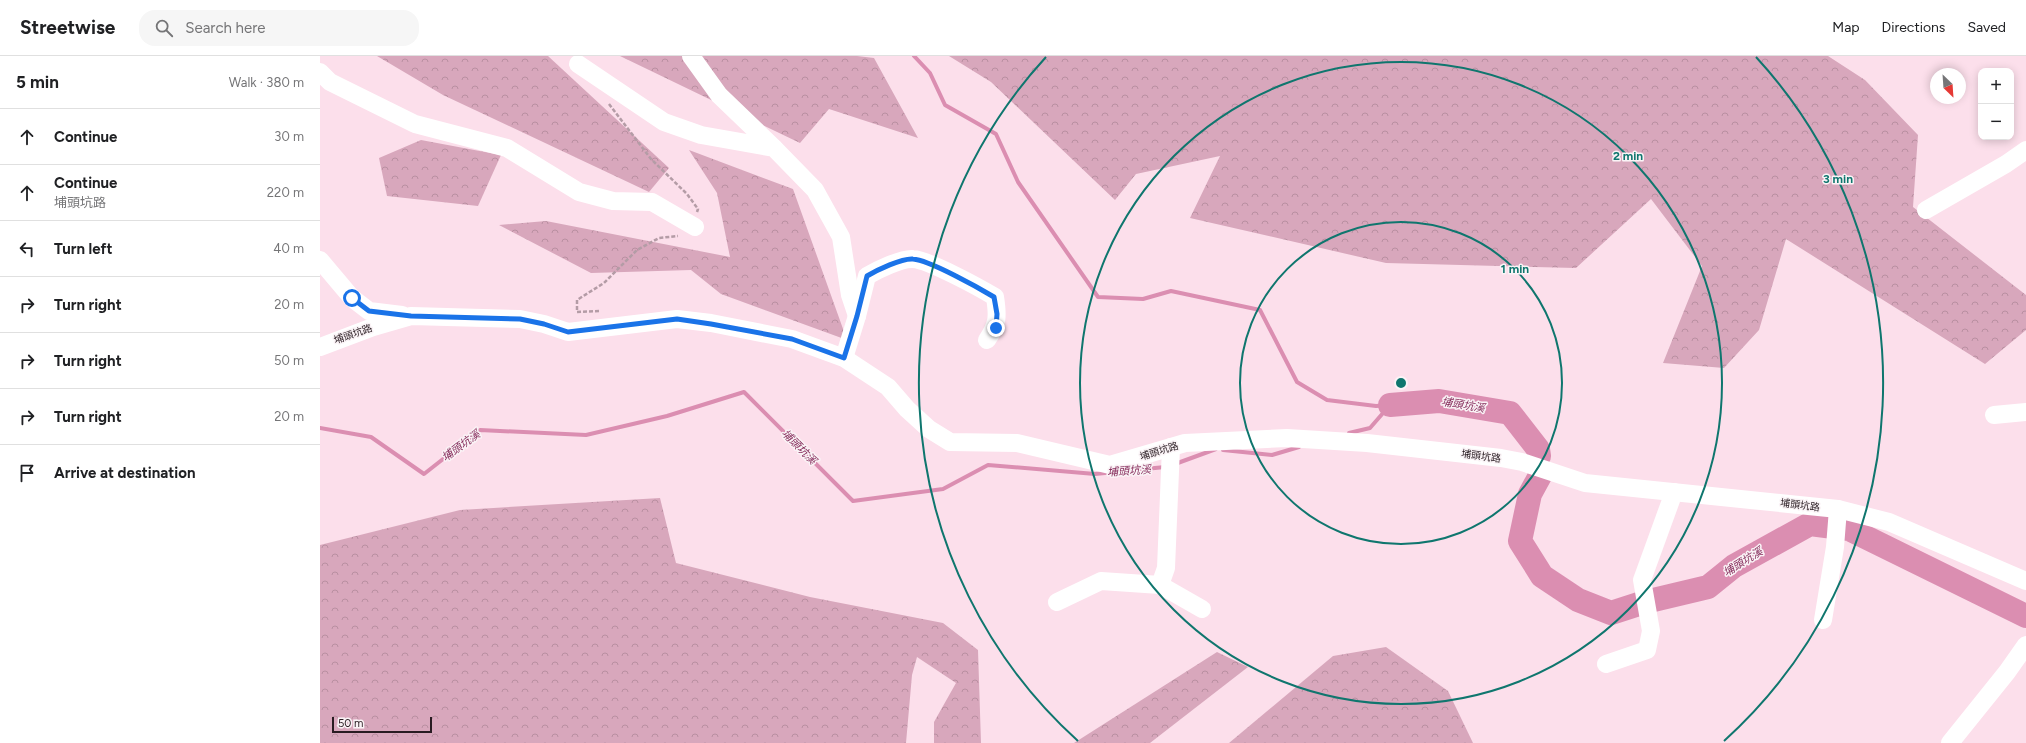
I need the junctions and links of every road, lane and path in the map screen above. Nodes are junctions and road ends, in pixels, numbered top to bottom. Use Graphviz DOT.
graph roads {
  1 [pos="691,56"];
  2 [pos="578,64"];
  3 [pos="320,72"];
  4 [pos="774,148"];
  5 [pos="2026,150"];
  6 [pos="1926,210"];
  7 [pos="695,227"];
  8 [pos="320,260"];
  9 [pos="411,316"];
  10 [pos="857,316"];
  11 [pos="987,340"];
  12 [pos="320,347"];
  13 [pos="844,358"];
  14 [pos="2026,412"];
  15 [pos="1994,414"];
  16 [pos="1171,452"];
  17 [pos="1674,492"];
  18 [pos="1838,509"];
  19 [pos="2026,581"];
  20 [pos="1160,585"];
  21 [pos="1057,602"];
  22 [pos="1202,609"];
  23 [pos="1823,620"];
  24 [pos="2026,645"];
  25 [pos="1606,664"];
  26 [pos="1950,743"];
  1 -- 4 [label="street"];
  2 -- 4 [label="street"];
  3 -- 7 [label="street"];
  4 -- 10 [label="street"];
  5 -- 6 [label="street"];
  8 -- 9 [label="street"];
  9 -- 12 [label="street, 埔頭坑路"];
  9 -- 13 [label="street, 埔頭坑路"];
  10 -- 11 [label="street"];
  10 -- 13 [label="street"];
  13 -- 16 [label="street, 埔頭坑路"];
  14 -- 15 [label="street"];
  16 -- 17 [label="street, 埔頭坑路"];
  16 -- 20 [label="street"];
  17 -- 18 [label="street, 埔頭坑路"];
  17 -- 25 [label="street"];
  18 -- 19 [label="street, 埔頭坑路"];
  18 -- 23 [label="street"];
  20 -- 21 [label="street"];
  20 -- 22 [label="street"];
  24 -- 26 [label="street"];
}
